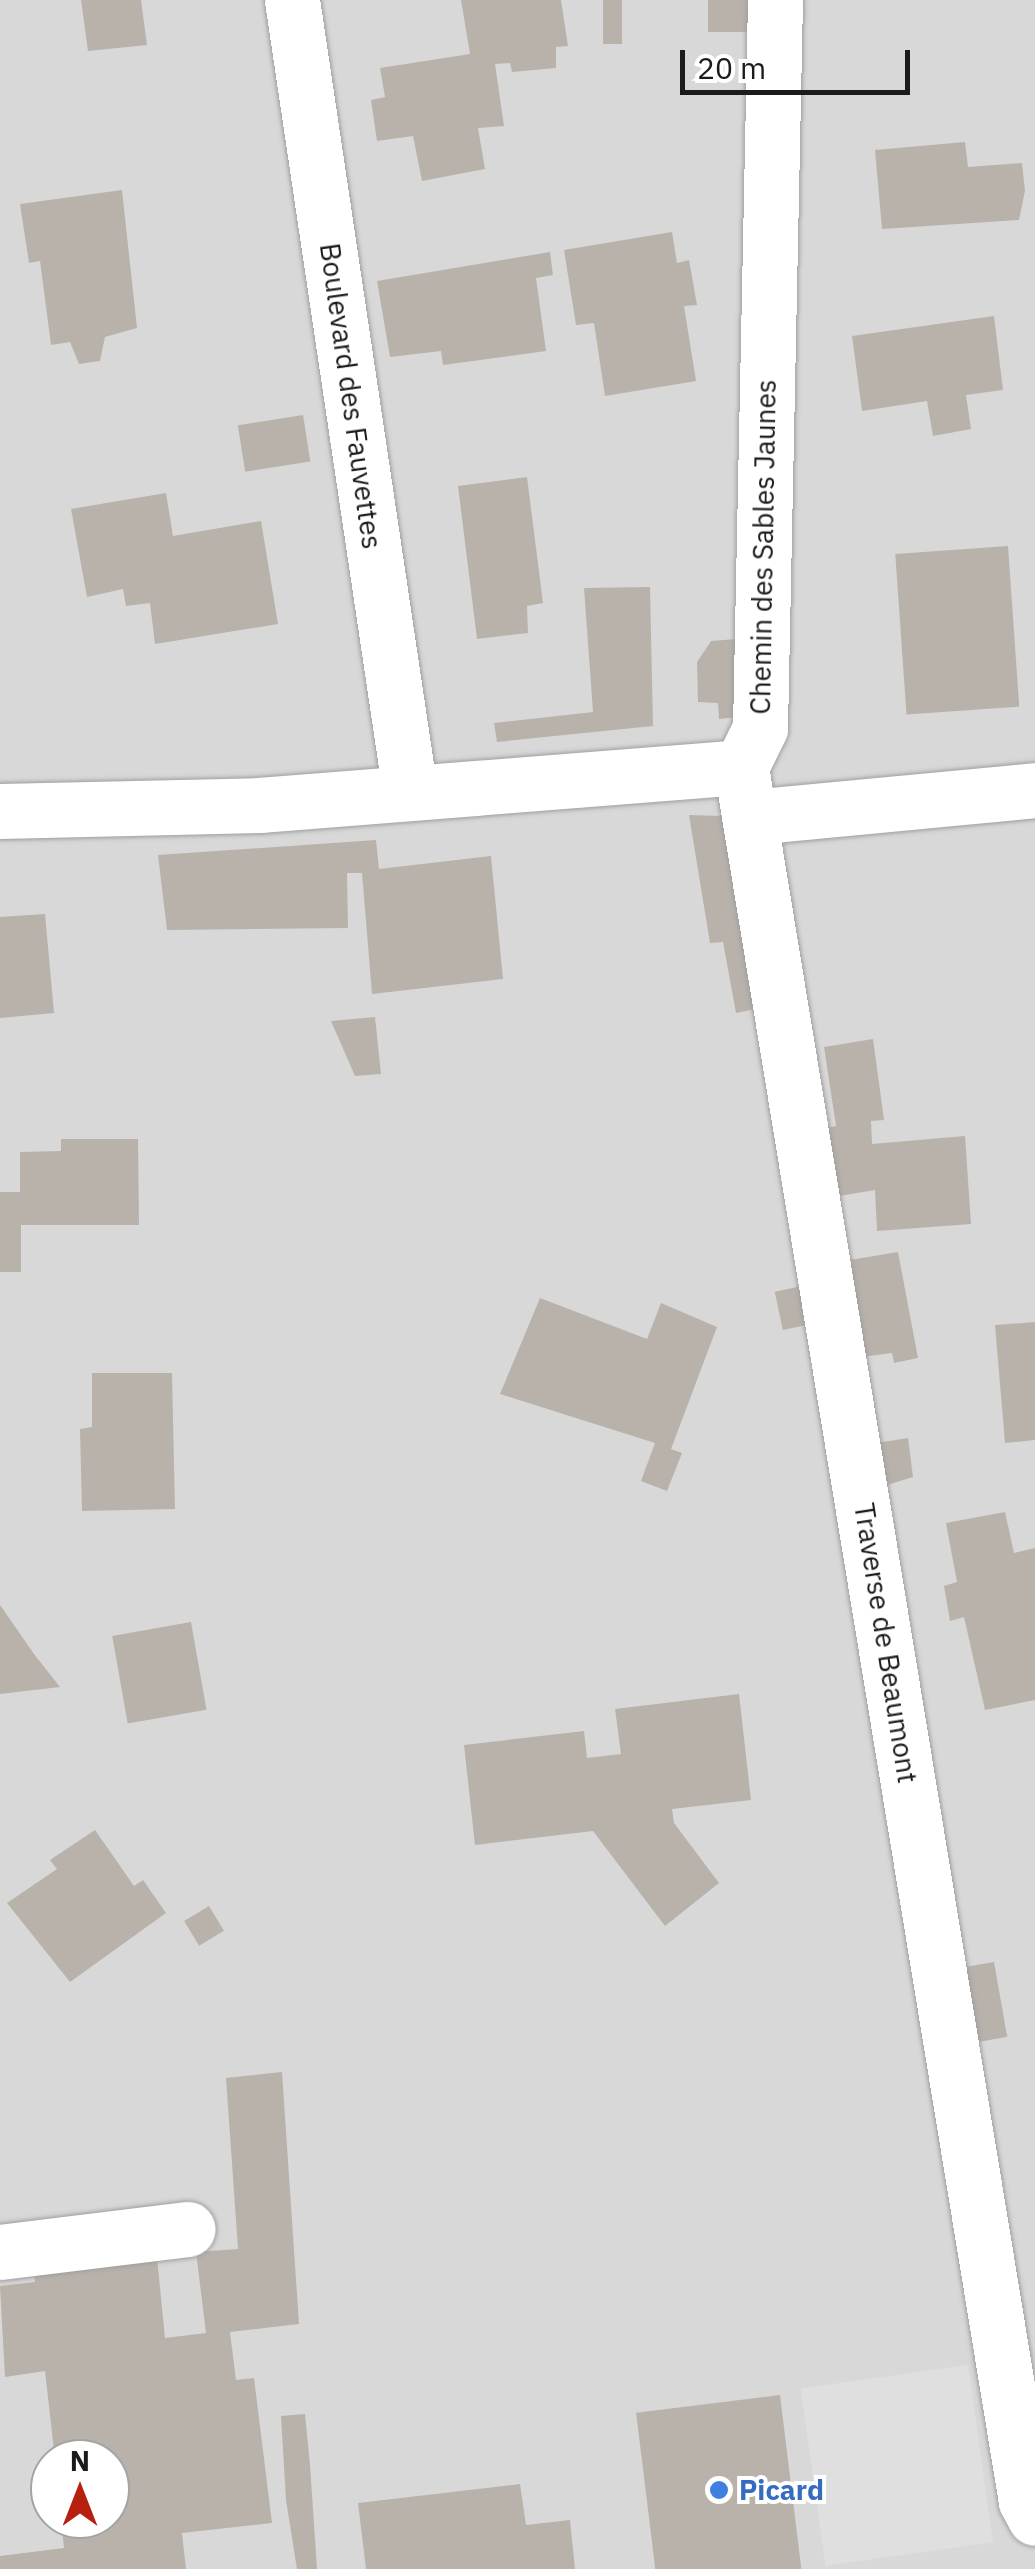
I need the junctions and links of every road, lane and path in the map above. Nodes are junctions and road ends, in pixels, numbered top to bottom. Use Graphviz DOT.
graph roads {
  1 [pos="292,0"];
  2 [pos="775,0"];
  3 [pos="1035,790"];
  4 [pos="410,792"];
  5 [pos="746,792"];
  6 [pos="0,811"];
  7 [pos="188,2229"];
  8 [pos="0,2252"];
  9 [pos="1035,2518"];
  1 -- 4 [label="street, Boulevard des Fauvettes"];
  2 -- 5 [label="street, Chemin des Sables Jaunes"];
  3 -- 5 [label="street"];
  4 -- 5 [label="street"];
  4 -- 6 [label="street"];
  5 -- 9 [label="street, Traverse de Beaumont"];
  7 -- 8 [label="street"];
}
